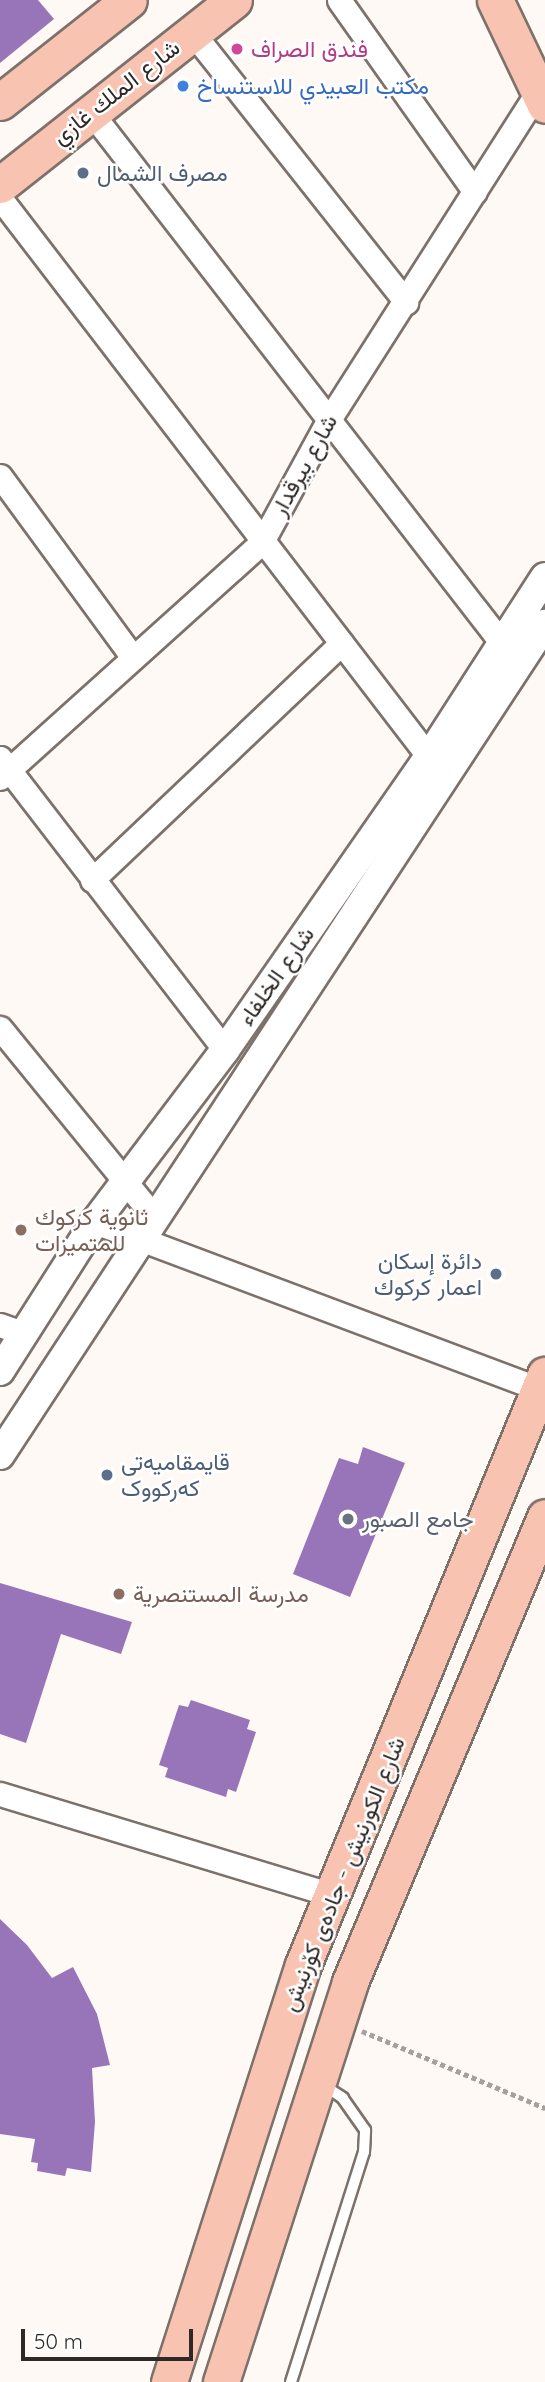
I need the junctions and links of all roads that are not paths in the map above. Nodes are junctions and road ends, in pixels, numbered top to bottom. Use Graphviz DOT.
graph roads {
  1 [pos="234,0"];
  2 [pos="340,0"];
  3 [pos="495,0"];
  4 [pos="115,4"];
  5 [pos="192,32"];
  6 [pos="542,98"];
  7 [pos="0,102"];
  8 [pos="90,111"];
  9 [pos="0,185"];
  10 [pos="475,192"];
  11 [pos="0,198"];
  12 [pos="405,302"];
  13 [pos="328,421"];
  14 [pos="0,476"];
  15 [pos="262,542"];
  16 [pos="545,577"];
  17 [pos="545,624"];
  18 [pos="501,642"];
  19 [pos="342,643"];
  20 [pos="133,658"];
  21 [pos="429,757"];
  22 [pos="3,768"];
  23 [pos="92,880"];
  24 [pos="0,1028"];
  25 [pos="225,1050"];
  26 [pos="124,1184"];
  27 [pos="95,1222"];
  28 [pos="146,1228"];
  29 [pos="11,1329"];
  30 [pos="0,1371"];
  31 [pos="542,1382"];
  32 [pos="0,1455"];
  33 [pos="545,1517"];
  34 [pos="0,1794"];
  35 [pos="333,1895"];
  36 [pos="318,2082"];
  37 [pos="222,2218"];
  38 [pos="269,2233"];
  39 [pos="198,2294"];
  40 [pos="245,2308"];
  41 [pos="169,2382"];
  42 [pos="221,2382"];
  43 [pos="291,2382"];
  1 -- 5 [label="main road, شارع الملك غازي"];
  2 -- 10 [label="street"];
  3 -- 6 [label="main road"];
  4 -- 7 [label="main road"];
  5 -- 8 [label="main road, شارع الملك غازي"];
  5 -- 12 [label="street"];
  6 -- 10 [label="street, شارع بيرقدار"];
  8 -- 9 [label="main road, شارع الملك غازي"];
  8 -- 13 [label="street"];
  10 -- 12 [label="street, شارع بيرقدار"];
  11 -- 15 [label="street"];
  12 -- 13 [label="street, شارع بيرقدار"];
  13 -- 15 [label="street, شارع بيرقدار"];
  13 -- 18 [label="street"];
  14 -- 20 [label="street"];
  15 -- 19 [label="street"];
  15 -- 20 [label="street, شارع بيرقدار"];
  16 -- 18 [label="street, شارع الخلفاء"];
  17 -- 28 [label="street"];
  18 -- 21 [label="street, شارع الخلفاء"];
  19 -- 21 [label="street"];
  19 -- 23 [label="street"];
  20 -- 22 [label="street, شارع بيرقدار"];
  21 -- 25 [label="street, شارع الخلفاء"];
  22 -- 23 [label="street"];
  23 -- 25 [label="street"];
  24 -- 26 [label="street"];
  25 -- 26 [label="street, شارع الخلفاء"];
  26 -- 27 [label="street, شارع الخلفاء"];
  26 -- 28 [label="street"];
  27 -- 28 [label="street"];
  27 -- 29 [label="street, شارع الخلفاء"];
  28 -- 31 [label="street"];
  28 -- 32 [label="street"];
  29 -- 30 [label="street, شارع الخلفاء"];
  31 -- 35 [label="main road, شارع الكورنيش - جادەی کۆرنیش"];
  33 -- 36 [label="main road, شارع الكورنيش - جادەی کۆرنیش"];
  34 -- 35 [label="street"];
  35 -- 37 [label="main road, شارع الكورنيش - جادەی کۆرنیش"];
  36 -- 38 [label="main road, شارع الكورنيش - جادەی کۆرنیش"];
  36 -- 43 [label="lane"];
  37 -- 38 [label="main road"];
  37 -- 39 [label="main road, شارع الكورنيش - جادەی کۆرنیش"];
  38 -- 40 [label="main road, شارع الكورنيش - جادەی کۆرنیش"];
  39 -- 40 [label="main road"];
  39 -- 41 [label="main road, شارع الكورنيش - جادەی کۆرنیش"];
  40 -- 42 [label="main road, شارع الكورنيش - جادەی کۆرنیش"];
}
